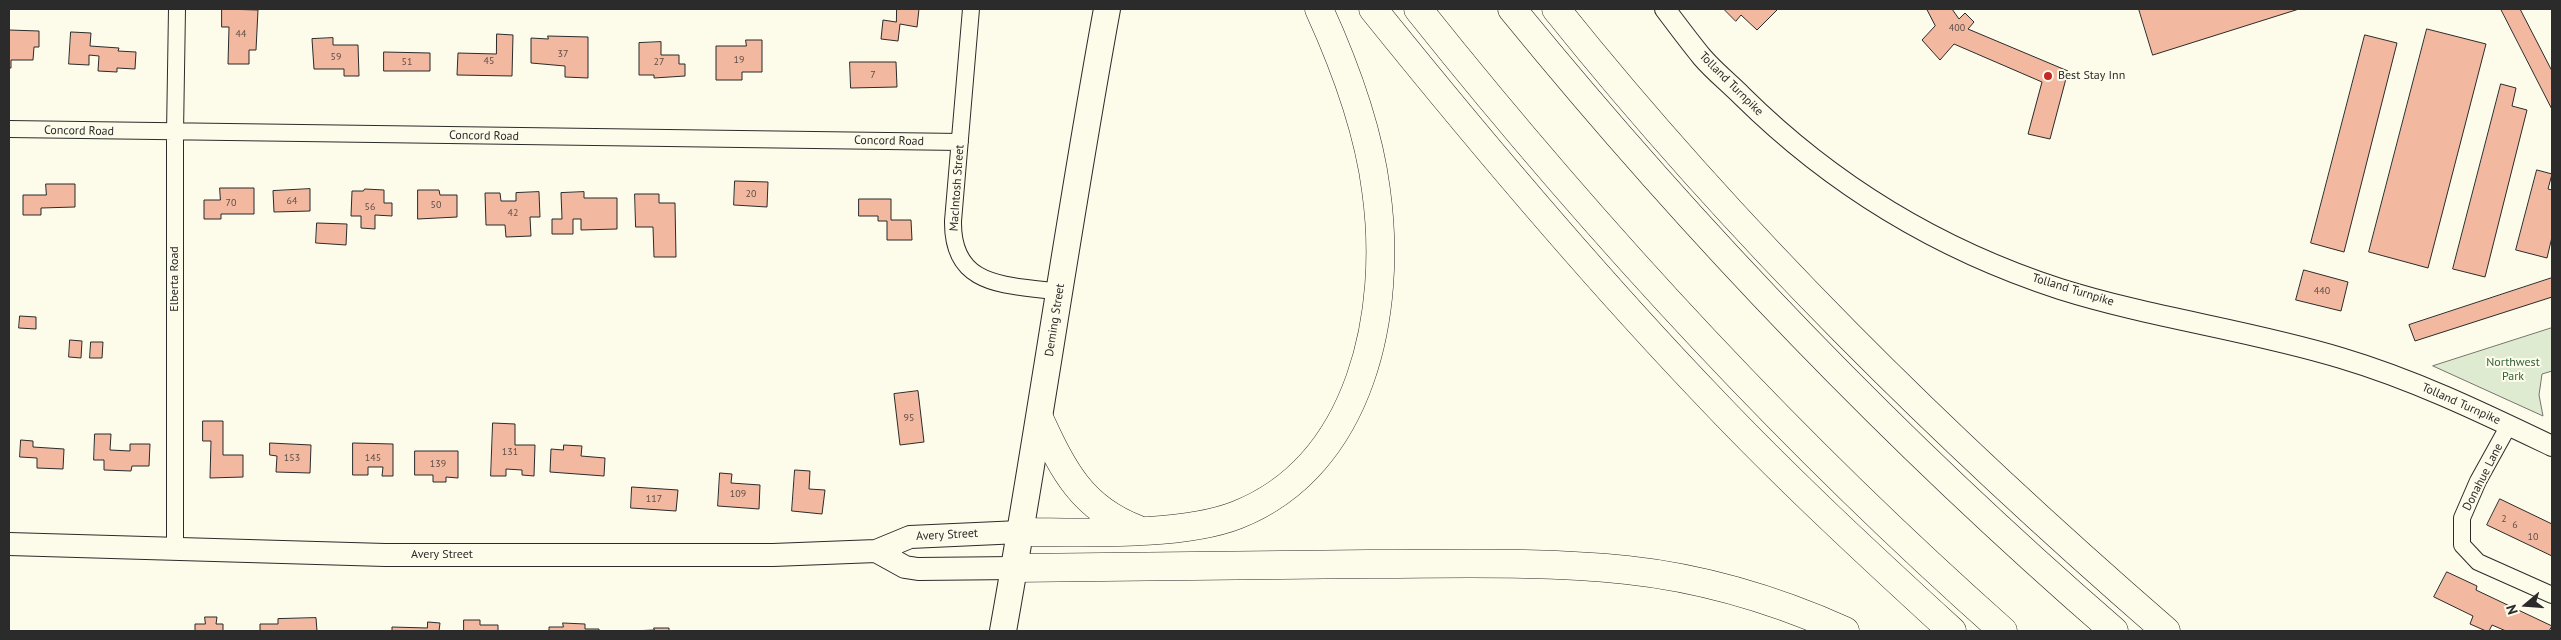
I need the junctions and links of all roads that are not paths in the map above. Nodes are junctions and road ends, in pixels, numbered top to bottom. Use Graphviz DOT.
graph roads {
  1 [pos="177,9"];
  2 [pos="972,9"];
  3 [pos="1107,9"];
  4 [pos="1319,9"];
  5 [pos="1373,9"];
  6 [pos="1418,9"];
  7 [pos="1512,9"];
  8 [pos="1556,9"];
  9 [pos="1665,9"];
  10 [pos="9,129"];
  11 [pos="175,133"];
  12 [pos="960,142"];
  13 [pos="1059,292"];
  14 [pos="1040,420"];
  15 [pos="2510,425"];
  16 [pos="2552,446"];
  17 [pos="1141,530"];
  18 [pos="1020,532"];
  19 [pos="9,544"];
  20 [pos="175,550"];
  21 [pos="876,552"];
  22 [pos="1015,568"];
  23 [pos="2552,595"];
  24 [pos="1003,631"];
  25 [pos="1845,631"];
  26 [pos="1952,631"];
  27 [pos="2003,631"];
  28 [pos="2114,631"];
  29 [pos="2166,631"];
  1 -- 11 [label="street, Elberta Road"];
  2 -- 12 [label="street, MacIntosh Street"];
  3 -- 13 [label="main road, Deming Street"];
  4 -- 17 [label="highway"];
  5 -- 26 [label="highway"];
  6 -- 27 [label="highway"];
  7 -- 28 [label="highway"];
  8 -- 29 [label="highway"];
  9 -- 15 [label="street, Tolland Turnpike"];
  10 -- 11 [label="street, Concord Road"];
  11 -- 12 [label="street, Concord Road"];
  11 -- 20 [label="street, Elberta Road"];
  12 -- 13 [label="street, MacIntosh Street"];
  13 -- 14 [label="main road, Deming Street"];
  14 -- 17 [label="highway"];
  14 -- 18 [label="main road, Deming Street"];
  15 -- 16 [label="street, Tolland Turnpike"];
  15 -- 23 [label="street, Donahue Lane"];
  17 -- 18 [label="highway"];
  18 -- 21 [label="main road, Avery Street"];
  18 -- 22 [label="main road, Deming Street"];
  19 -- 20 [label="main road, Avery Street"];
  20 -- 21 [label="main road, Avery Street"];
  21 -- 22 [label="main road, Avery Street"];
  22 -- 24 [label="main road, Deming Street"];
  22 -- 25 [label="highway"];
}
